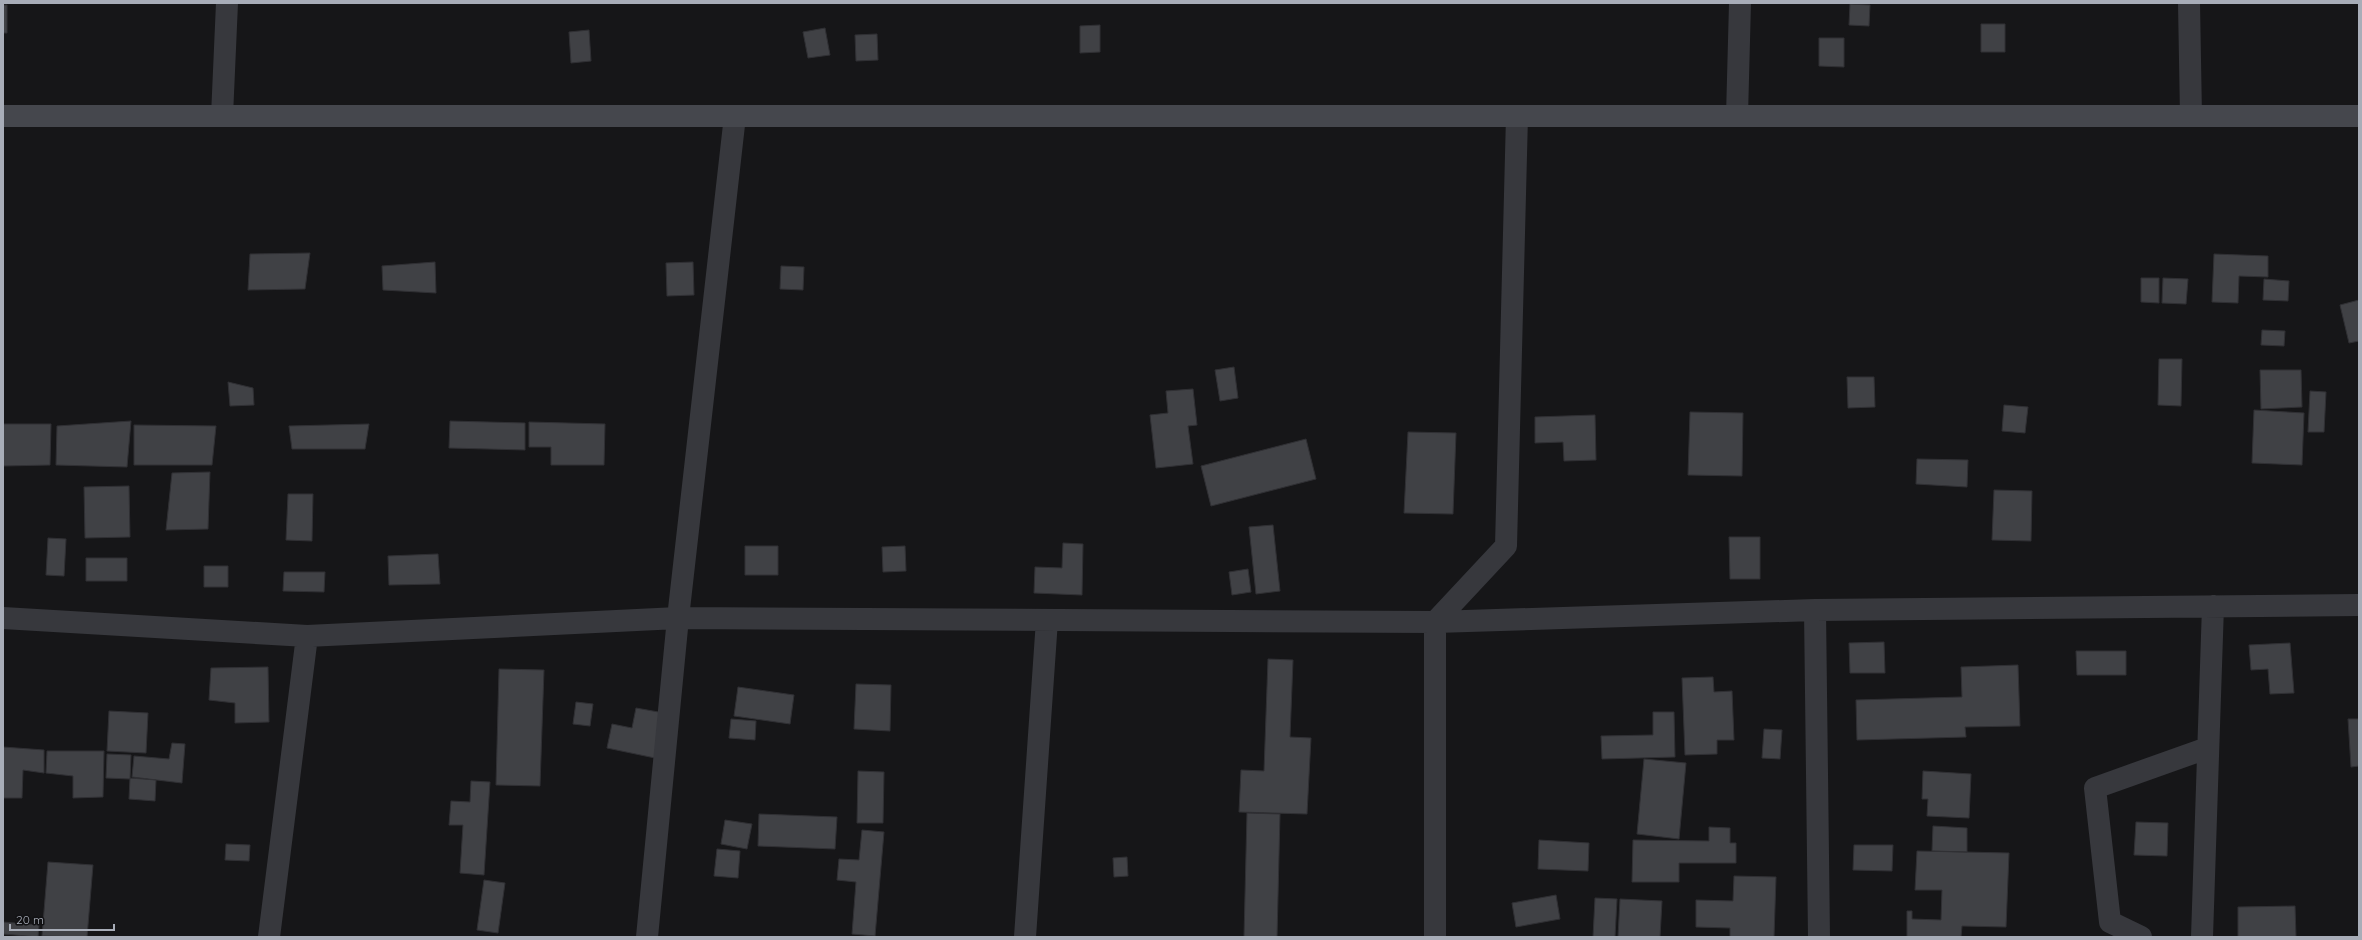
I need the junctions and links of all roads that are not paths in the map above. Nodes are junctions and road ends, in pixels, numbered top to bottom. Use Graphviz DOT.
graph roads {
  1 [pos="227,3"];
  2 [pos="1740,3"];
  3 [pos="2189,3"];
  4 [pos="3,116"];
  5 [pos="222,116"];
  6 [pos="735,116"];
  7 [pos="1517,116"];
  8 [pos="1737,116"];
  9 [pos="2191,116"];
  10 [pos="2359,116"];
  11 [pos="2359,605"];
  12 [pos="2214,606"];
  13 [pos="1815,610"];
  14 [pos="3,618"];
  15 [pos="678,618"];
  16 [pos="1047,620"];
  17 [pos="1435,622"];
  18 [pos="307,636"];
  19 [pos="2207,748"];
  20 [pos="269,937"];
  21 [pos="647,937"];
  22 [pos="1025,937"];
  23 [pos="1435,937"];
  24 [pos="1819,937"];
  25 [pos="2141,937"];
  26 [pos="2202,937"];
  1 -- 5 [label="street"];
  2 -- 8 [label="street"];
  3 -- 9 [label="street"];
  4 -- 5 [label="street"];
  5 -- 6 [label="street"];
  6 -- 7 [label="street"];
  6 -- 15 [label="street"];
  7 -- 8 [label="street"];
  7 -- 17 [label="street"];
  8 -- 9 [label="street"];
  9 -- 10 [label="street"];
  11 -- 12 [label="street"];
  12 -- 13 [label="street"];
  12 -- 19 [label="street"];
  13 -- 17 [label="street"];
  13 -- 24 [label="street"];
  14 -- 18 [label="street"];
  15 -- 16 [label="street"];
  15 -- 18 [label="street"];
  15 -- 21 [label="street"];
  16 -- 17 [label="street"];
  16 -- 22 [label="street"];
  17 -- 23 [label="street"];
  18 -- 20 [label="street"];
  19 -- 25 [label="street"];
  19 -- 26 [label="street"];
}
